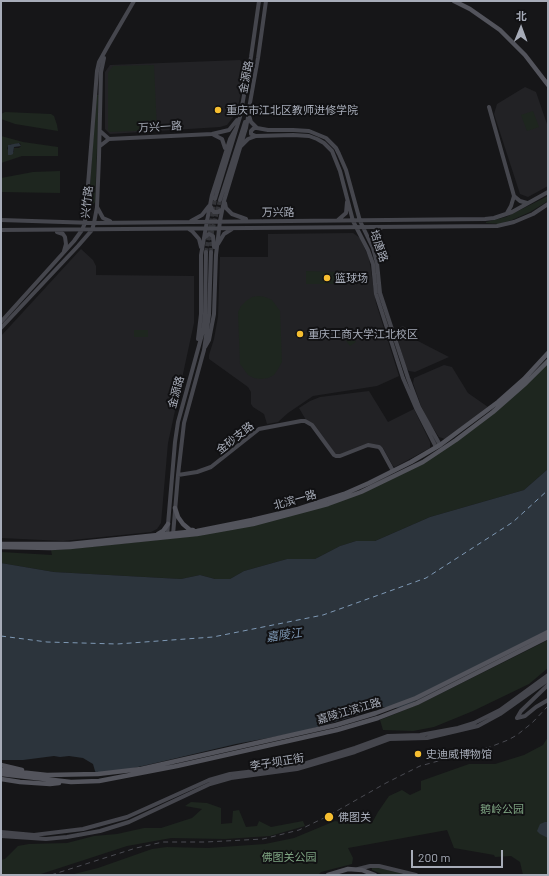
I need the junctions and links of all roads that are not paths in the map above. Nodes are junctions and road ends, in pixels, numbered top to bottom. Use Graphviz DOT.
graph roads {
  1 [pos="134,1"];
  2 [pos="259,1"];
  3 [pos="266,1"];
  4 [pos="454,1"];
  5 [pos="109,44"];
  6 [pos="548,85"];
  7 [pos="488,107"];
  8 [pos="248,112"];
  9 [pos="240,117"];
  10 [pos="237,127"];
  11 [pos="257,128"];
  12 [pos="100,131"];
  13 [pos="212,134"];
  14 [pos="256,136"];
  15 [pos="109,139"];
  16 [pos="99,146"];
  17 [pos="242,146"];
  18 [pos="226,151"];
  19 [pos="548,192"];
  20 [pos="514,196"];
  21 [pos="218,198"];
  22 [pos="347,198"];
  23 [pos="528,203"];
  24 [pos="548,204"];
  25 [pos="97,207"];
  26 [pos="223,207"];
  27 [pos="505,215"];
  28 [pos="1,220"];
  29 [pos="207,221"];
  30 [pos="220,221"];
  31 [pos="244,221"];
  32 [pos="253,221"];
  33 [pos="333,221"];
  34 [pos="354,221"];
  35 [pos="360,221"];
  36 [pos="172,222"];
  37 [pos="189,222"];
  38 [pos="85,223"];
  39 [pos="94,223"];
  40 [pos="119,223"];
  41 [pos="362,226"];
  42 [pos="389,226"];
  43 [pos="356,227"];
  44 [pos="186,228"];
  45 [pos="206,228"];
  46 [pos="218,228"];
  47 [pos="234,228"];
  48 [pos="245,228"];
  49 [pos="169,229"];
  50 [pos="1,230"];
  51 [pos="46,230"];
  52 [pos="82,230"];
  53 [pos="92,230"];
  54 [pos="204,238"];
  55 [pos="216,248"];
  56 [pos="373,248"];
  57 [pos="62,255"];
  58 [pos="201,255"];
  59 [pos="216,255"];
  60 [pos="1,322"];
  61 [pos="1,328"];
  62 [pos="198,349"];
  63 [pos="204,350"];
  64 [pos="548,353"];
  65 [pos="548,361"];
  66 [pos="438,446"];
  67 [pos="393,471"];
  68 [pos="178,475"];
  69 [pos="169,507"];
  70 [pos="176,508"];
  71 [pos="168,524"];
  72 [pos="197,531"];
  73 [pos="155,535"];
  74 [pos="173,535"];
  75 [pos="167,536"];
  76 [pos="1,544"];
  77 [pos="1,547"];
  78 [pos="548,632"];
  79 [pos="548,636"];
  80 [pos="548,675"];
  81 [pos="548,680"];
  82 [pos="548,686"];
  83 [pos="548,700"];
  84 [pos="1,765"];
  85 [pos="304,766"];
  86 [pos="1,770"];
  87 [pos="141,771"];
  88 [pos="1,774"];
  89 [pos="47,775"];
  90 [pos="231,776"];
  91 [pos="1,779"];
  92 [pos="71,782"];
  93 [pos="1,832"];
  94 [pos="1,836"];
  95 [pos="355,869"];
  96 [pos="328,875"];
  97 [pos="375,875"];
  98 [pos="416,875"];
  1 -- 5 [label="main road, 兴竹路"];
  2 -- 9 [label="main road, 金源路"];
  3 -- 8 [label="main road, 金源路"];
  4 -- 6 [label="main road"];
  5 -- 12 [label="main road, 兴竹路"];
  5 -- 38 [label="main road, 兴竹路"];
  7 -- 20 [label="main road"];
  8 -- 11 [label="main road"];
  8 -- 17 [label="main road"];
  8 -- 21 [label="main road, 金源路"];
  9 -- 10 [label="main road, 金源路"];
  9 -- 13 [label="main road, 万兴一路"];
  10 -- 18 [label="main road"];
  10 -- 21 [label="main road, 金源路"];
  11 -- 14 [label="main road"];
  11 -- 35 [label="main road, 培唐路"];
  12 -- 15 [label="main road"];
  12 -- 16 [label="main road, 兴竹路"];
  13 -- 15 [label="main road, 万兴一路"];
  13 -- 18 [label="main road"];
  14 -- 17 [label="main road"];
  14 -- 22 [label="main road, 培唐路"];
  15 -- 16 [label="main road"];
  16 -- 25 [label="main road, 兴竹路"];
  17 -- 21 [label="main road"];
  18 -- 21 [label="main road"];
  19 -- 23 [label="main road, 万兴路"];
  20 -- 23 [label="main road"];
  20 -- 27 [label="main road"];
  21 -- 26 [label="main road"];
  21 -- 26 [label="main road"];
  21 -- 29 [label="main road"];
  21 -- 32 [label="main road"];
  21 -- 37 [label="main road"];
  22 -- 33 [label="main road"];
  22 -- 34 [label="main road, 培唐路"];
  23 -- 27 [label="main road, 万兴路"];
  24 -- 42 [label="main road, 万兴路"];
  25 -- 39 [label="main road, 兴竹路"];
  25 -- 40 [label="main road"];
  26 -- 30 [label="main road"];
  27 -- 35 [label="main road, 万兴路"];
  28 -- 38 [label="main road, 万兴路"];
  29 -- 30 [label="main road, 万兴路"];
  29 -- 37 [label="main road, 万兴路"];
  29 -- 45 [label="main road"];
  30 -- 31 [label="main road, 万兴路"];
  30 -- 46 [label="main road"];
  31 -- 32 [label="main road, 万兴路"];
  31 -- 48 [label="main road"];
  32 -- 33 [label="main road, 万兴路"];
  33 -- 34 [label="main road, 万兴路"];
  34 -- 35 [label="main road, 万兴路"];
  34 -- 43 [label="main road, 培唐路"];
  35 -- 41 [label="main road, 培唐路"];
  36 -- 37 [label="main road, 万兴路"];
  36 -- 40 [label="main road, 万兴路"];
  36 -- 49 [label="main road"];
  38 -- 39 [label="main road, 万兴路"];
  38 -- 52 [label="main road, 兴竹路"];
  39 -- 40 [label="main road, 万兴路"];
  39 -- 53 [label="main road, 兴竹路"];
  41 -- 42 [label="main road, 万兴路"];
  41 -- 43 [label="main road, 万兴路"];
  41 -- 56 [label="main road, 培唐路"];
  42 -- 56 [label="main road"];
  43 -- 48 [label="main road, 万兴路"];
  43 -- 66 [label="main road, 培唐路"];
  44 -- 45 [label="main road, 万兴路"];
  44 -- 49 [label="main road, 万兴路"];
  44 -- 58 [label="main road"];
  45 -- 46 [label="main road, 万兴路"];
  45 -- 54 [label="main road"];
  46 -- 47 [label="main road, 万兴路"];
  46 -- 55 [label="main road"];
  47 -- 48 [label="main road, 万兴路"];
  47 -- 55 [label="main road"];
  49 -- 53 [label="main road, 万兴路"];
  50 -- 51 [label="main road, 万兴路"];
  51 -- 52 [label="main road, 万兴路"];
  51 -- 57 [label="main road"];
  52 -- 53 [label="main road, 万兴路"];
  52 -- 57 [label="main road, 兴竹路"];
  53 -- 61 [label="main road, 兴竹路"];
  54 -- 58 [label="main road"];
  54 -- 59 [label="main road"];
  55 -- 59 [label="main road"];
  56 -- 66 [label="main road, 培唐路"];
  57 -- 60 [label="main road, 兴竹路"];
  58 -- 62 [label="main road"];
  59 -- 63 [label="main road"];
  62 -- 63 [label="main road, 金源路"];
  62 -- 69 [label="main road, 金源路"];
  63 -- 68 [label="main road, 金源路"];
  64 -- 66 [label="main road, 北滨一路"];
  65 -- 74 [label="main road, 北滨一路"];
  66 -- 67 [label="main road, 北滨一路"];
  67 -- 68 [label="main road, 金砂支路"];
  67 -- 72 [label="main road, 北滨一路"];
  68 -- 70 [label="main road, 金源路"];
  69 -- 70 [label="main road"];
  69 -- 71 [label="main road, 金源路"];
  70 -- 72 [label="main road"];
  70 -- 74 [label="main road, 金源路"];
  71 -- 73 [label="main road"];
  71 -- 75 [label="main road, 金源路"];
  72 -- 74 [label="main road, 北滨一路"];
  73 -- 75 [label="main road, 北滨一路"];
  73 -- 76 [label="main road, 北滨一路"];
  74 -- 75 [label="main road, 北滨一路"];
  75 -- 77 [label="main road, 北滨一路"];
  78 -- 87 [label="main road, 嘉陵江滨江路"];
  79 -- 87 [label="main road, 嘉陵江滨江路"];
  80 -- 85 [label="main road, 李子坝正街"];
  81 -- 85 [label="main road, 李子坝正街"];
  82 -- 83 [label="main road"];
  84 -- 89 [label="main road"];
  85 -- 90 [label="main road, 李子坝正街"];
  86 -- 89 [label="main road"];
  87 -- 89 [label="main road"];
  87 -- 92 [label="main road"];
  88 -- 92 [label="main road"];
  90 -- 93 [label="main road, 李子坝正街"];
  90 -- 94 [label="main road, 李子坝正街"];
  91 -- 92 [label="main road"];
  95 -- 96 [label="main road"];
  95 -- 97 [label="main road"];
  95 -- 98 [label="main road"];
}
